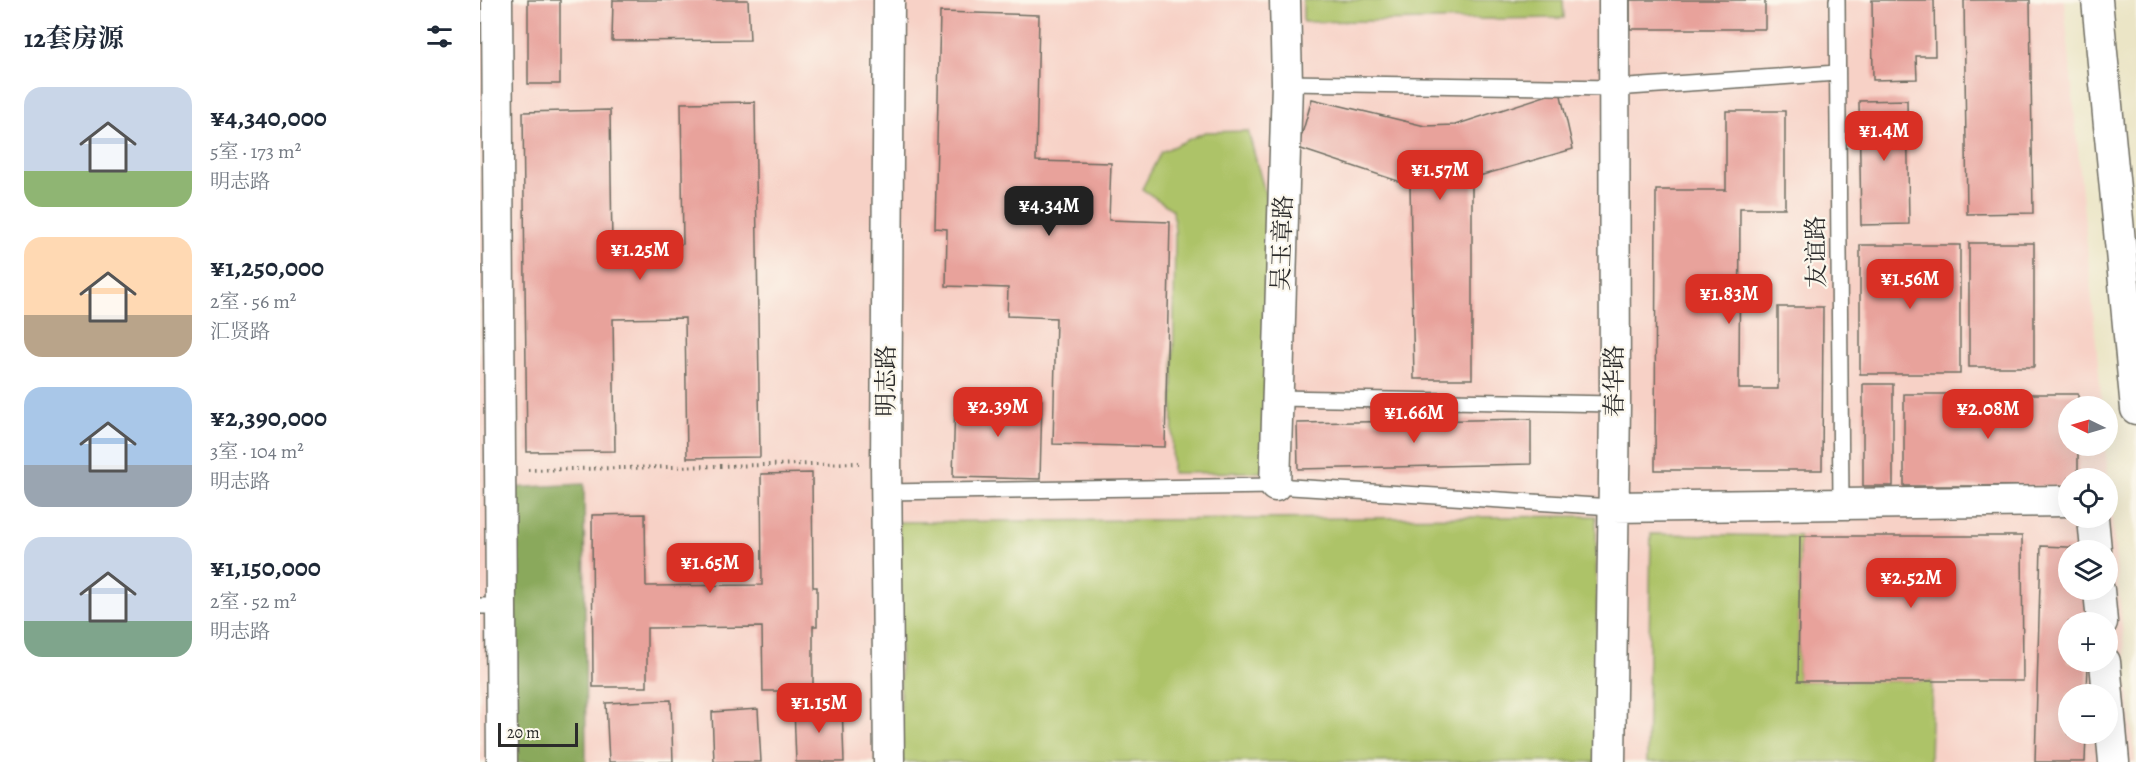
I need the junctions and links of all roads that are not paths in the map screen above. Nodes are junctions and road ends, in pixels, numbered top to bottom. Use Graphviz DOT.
graph roads {
  1 [pos="497,0"];
  2 [pos="889,0"];
  3 [pos="1285,0"];
  4 [pos="1614,0"];
  5 [pos="1837,0"];
  6 [pos="2097,0"];
  7 [pos="1837,73"];
  8 [pos="1287,83"];
  9 [pos="1614,88"];
  10 [pos="490,273"];
  11 [pos="1277,398"];
  12 [pos="1614,404"];
  13 [pos="2136,409"];
  14 [pos="886,477"];
  15 [pos="1275,486"];
  16 [pos="2058,501"];
  17 [pos="1841,503"];
  18 [pos="1612,507"];
  19 [pos="490,606"];
  20 [pos="2106,672"];
  21 [pos="502,762"];
  22 [pos="889,762"];
  23 [pos="1610,762"];
  24 [pos="2114,762"];
  1 -- 10 [label="street"];
  2 -- 14 [label="street, 明志路"];
  3 -- 8 [label="street, 吴玉章路"];
  4 -- 9 [label="street, 春华路"];
  5 -- 7 [label="lane, 友谊路"];
  6 -- 13 [label="street"];
  7 -- 9 [label="lane"];
  7 -- 17 [label="lane, 友谊路"];
  8 -- 9 [label="lane"];
  8 -- 11 [label="street, 吴玉章路"];
  9 -- 12 [label="street, 春华路"];
  10 -- 19 [label="street"];
  11 -- 12 [label="lane"];
  11 -- 15 [label="street, 吴玉章路"];
  12 -- 18 [label="street, 春华路"];
  14 -- 15 [label="lane"];
  14 -- 22 [label="street, 明志路"];
  15 -- 18 [label="lane"];
  16 -- 17 [label="street"];
  17 -- 18 [label="street"];
  18 -- 23 [label="street, 春华路"];
  19 -- 21 [label="street"];
  20 -- 24 [label="street"];
}
